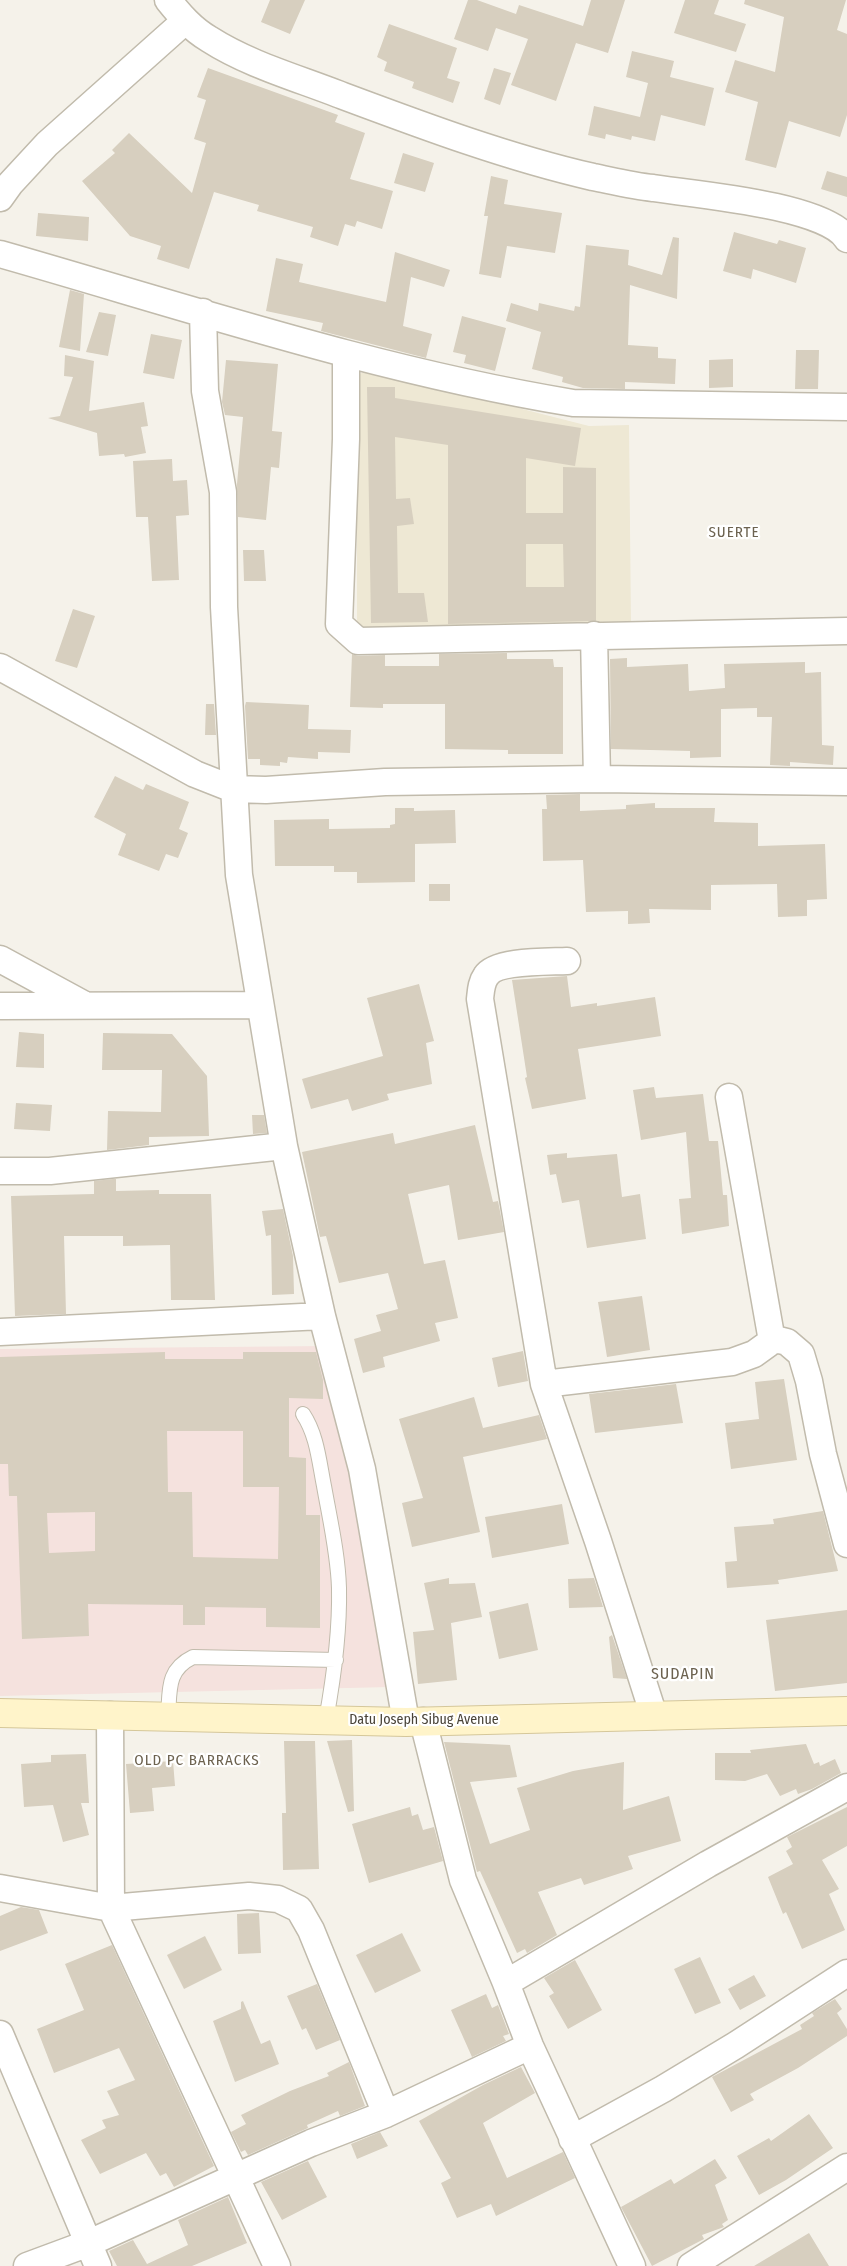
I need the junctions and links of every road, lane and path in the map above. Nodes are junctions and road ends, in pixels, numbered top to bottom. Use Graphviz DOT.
graph roads {
  1 [pos="168,0"];
  2 [pos="185,21"];
  3 [pos="0,198"];
  4 [pos="847,239"];
  5 [pos="0,254"];
  6 [pos="203,312"];
  7 [pos="346,355"];
  8 [pos="847,407"];
  9 [pos="847,631"];
  10 [pos="594,635"];
  11 [pos="0,667"];
  12 [pos="597,779"];
  13 [pos="847,782"];
  14 [pos="233,789"];
  15 [pos="0,959"];
  16 [pos="567,961"];
  17 [pos="84,1005"];
  18 [pos="260,1005"];
  19 [pos="0,1006"];
  20 [pos="729,1097"];
  21 [pos="284,1146"];
  22 [pos="0,1171"];
  23 [pos="322,1316"];
  24 [pos="0,1332"];
  25 [pos="772,1341"];
  26 [pos="544,1384"];
  27 [pos="303,1414"];
  28 [pos="847,1544"];
  29 [pos="336,1660"];
  30 [pos="847,1711"];
  31 [pos="0,1713"];
  32 [pos="110,1716"];
  33 [pos="654,1716"];
  34 [pos="168,1717"];
  35 [pos="326,1720"];
  36 [pos="415,1721"];
  37 [pos="847,1787"];
  38 [pos="0,1888"];
  39 [pos="111,1908"];
  40 [pos="847,1972"];
  41 [pos="506,1983"];
  42 [pos="0,2034"];
  43 [pos="530,2046"];
  44 [pos="386,2114"];
  45 [pos="572,2139"];
  46 [pos="847,2168"];
  47 [pos="235,2178"];
  48 [pos="93,2254"];
  49 [pos="27,2266"];
  50 [pos="277,2266"];
  51 [pos="632,2266"];
  52 [pos="691,2266"];
  1 -- 2 [label="street"];
  2 -- 3 [label="street"];
  2 -- 4 [label="street"];
  5 -- 6 [label="street"];
  6 -- 7 [label="street"];
  6 -- 14 [label="street"];
  7 -- 8 [label="street"];
  7 -- 10 [label="street"];
  9 -- 10 [label="street"];
  10 -- 12 [label="street"];
  11 -- 14 [label="street"];
  12 -- 13 [label="street"];
  12 -- 14 [label="street"];
  14 -- 18 [label="street"];
  15 -- 17 [label="street"];
  16 -- 26 [label="street"];
  17 -- 18 [label="street"];
  17 -- 19 [label="street"];
  18 -- 21 [label="street"];
  20 -- 25 [label="street"];
  21 -- 22 [label="street"];
  21 -- 23 [label="street"];
  23 -- 24 [label="street"];
  23 -- 36 [label="street"];
  25 -- 26 [label="street"];
  25 -- 28 [label="street"];
  26 -- 33 [label="street"];
  27 -- 29 [label="lane"];
  29 -- 34 [label="lane"];
  29 -- 35 [label="lane"];
  30 -- 33 [label="main road, Datu Joseph Sibug Avenue"];
  31 -- 32 [label="main road, Datu Joseph Sibug Avenue"];
  32 -- 34 [label="main road, Datu Joseph Sibug Avenue"];
  32 -- 39 [label="street"];
  33 -- 36 [label="main road, Datu Joseph Sibug Avenue"];
  34 -- 35 [label="main road, Datu Joseph Sibug Avenue"];
  35 -- 36 [label="main road, Datu Joseph Sibug Avenue"];
  36 -- 41 [label="street"];
  37 -- 41 [label="street"];
  38 -- 39 [label="street"];
  39 -- 44 [label="street"];
  39 -- 47 [label="street"];
  40 -- 45 [label="street"];
  41 -- 43 [label="street"];
  42 -- 48 [label="street"];
  43 -- 44 [label="street"];
  43 -- 45 [label="street"];
  44 -- 47 [label="street"];
  45 -- 51 [label="street"];
  46 -- 52 [label="street"];
  47 -- 48 [label="street"];
  47 -- 50 [label="street"];
  48 -- 49 [label="street"];
}
